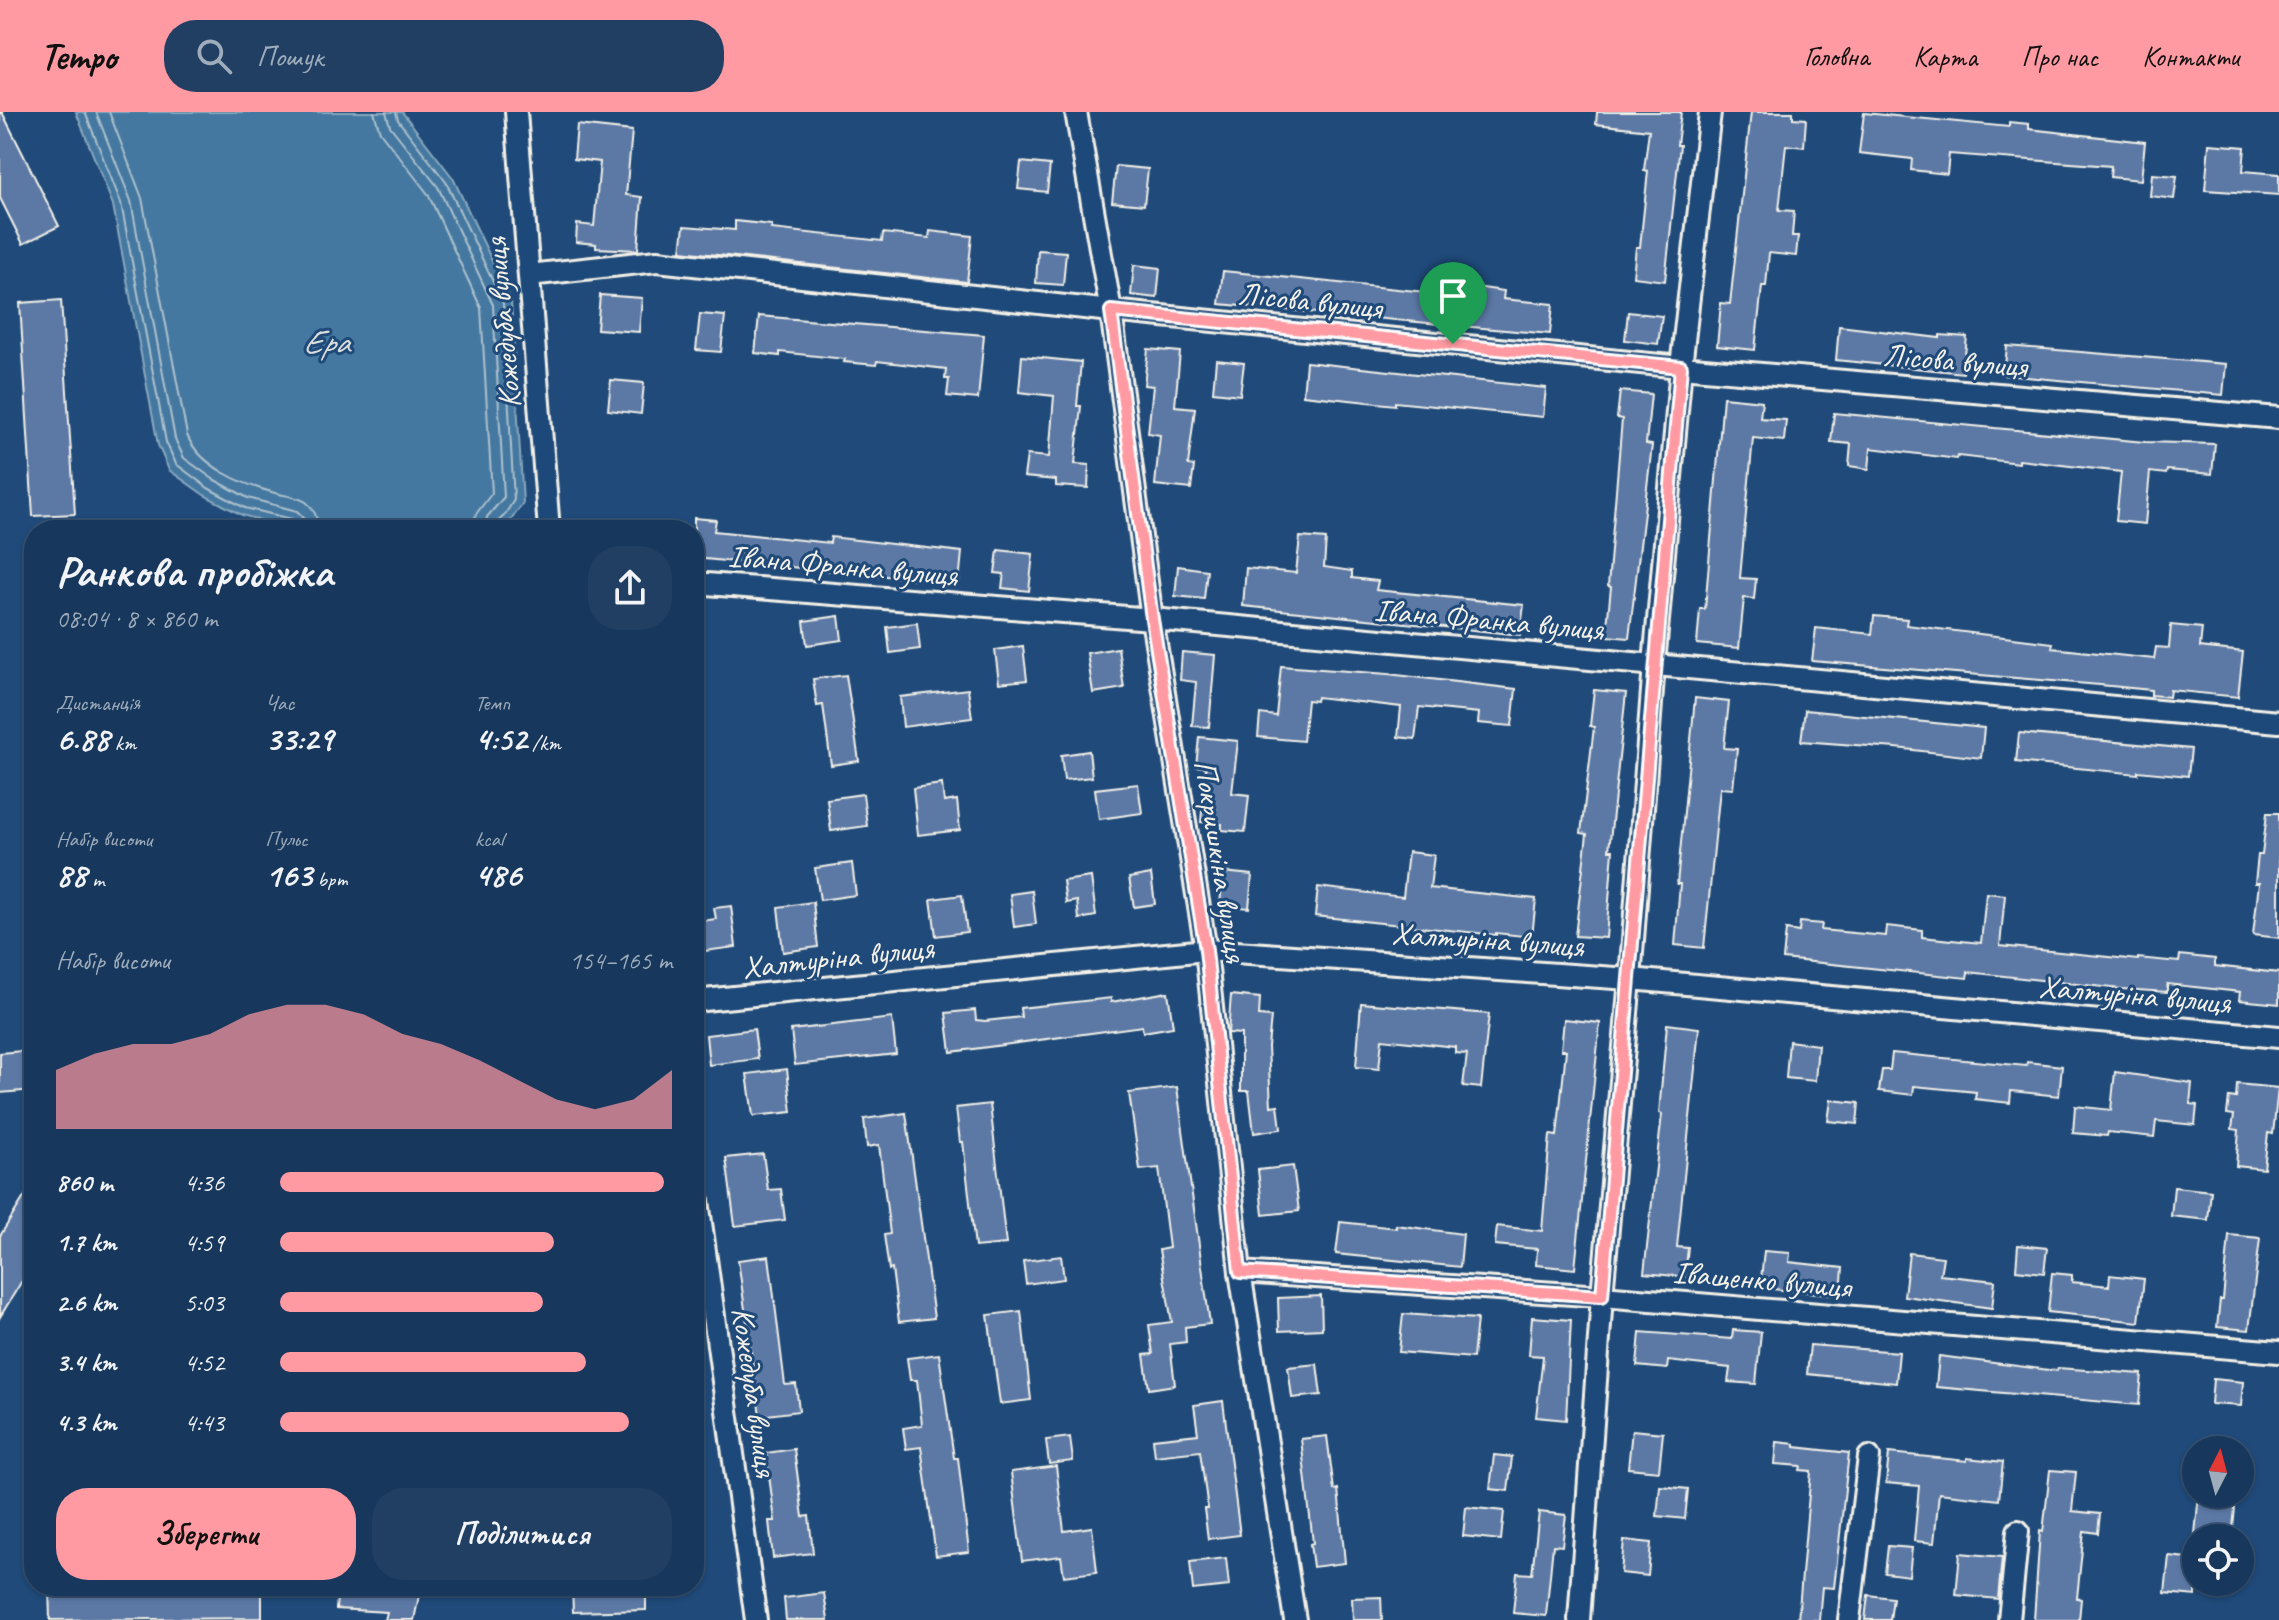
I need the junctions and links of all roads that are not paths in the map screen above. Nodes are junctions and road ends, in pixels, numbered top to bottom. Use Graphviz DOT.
graph roads {
  1 [pos="516,112"];
  2 [pos="1076,112"];
  3 [pos="1710,112"];
  4 [pos="529,275"];
  5 [pos="1111,311"];
  6 [pos="1681,367"];
  7 [pos="2279,418"];
  8 [pos="548,520"];
  9 [pos="704,584"];
  10 [pos="1152,619"];
  11 [pos="1654,664"];
  12 [pos="2279,722"];
  13 [pos="1206,950"];
  14 [pos="1630,979"];
  15 [pos="704,1000"];
  16 [pos="2279,1037"];
  17 [pos="704,1244"];
  18 [pos="1240,1272"];
  19 [pos="1602,1296"];
  20 [pos="2279,1352"];
  21 [pos="1869,1457"];
  22 [pos="2018,1531"];
  23 [pos="756,1620"];
  24 [pos="1295,1620"];
  25 [pos="1579,1620"];
  26 [pos="1849,1620"];
  27 [pos="2009,1620"];
  1 -- 4 [label="street, Кожедуба вулиця"];
  2 -- 5 [label="street, Покришкіна вулиця"];
  3 -- 6 [label="street"];
  4 -- 5 [label="street, Лісова вулиця"];
  4 -- 8 [label="street, Кожедуба вулиця"];
  5 -- 6 [label="street, Лісова вулиця"];
  5 -- 10 [label="street, Покришкіна вулиця"];
  6 -- 7 [label="street, Лісова вулиця"];
  6 -- 11 [label="street"];
  9 -- 10 [label="street, Івана Франка вулиця"];
  10 -- 11 [label="street, Івана Франка вулиця"];
  10 -- 13 [label="street, Покришкіна вулиця"];
  11 -- 12 [label="street, Івана Франка вулиця"];
  11 -- 14 [label="street"];
  13 -- 14 [label="street, Халтуріна вулиця"];
  13 -- 15 [label="street, Халтуріна вулиця"];
  13 -- 18 [label="street, Покришкіна вулиця"];
  14 -- 16 [label="street, Халтуріна вулиця"];
  14 -- 19 [label="street"];
  17 -- 23 [label="street, Кожедуба вулиця"];
  18 -- 19 [label="street, Іващенко вулиця"];
  18 -- 24 [label="street, Покришкіна вулиця"];
  19 -- 20 [label="street, Іващенко вулиця"];
  19 -- 25 [label="street"];
  21 -- 26 [label="street"];
  22 -- 27 [label="street"];
}
